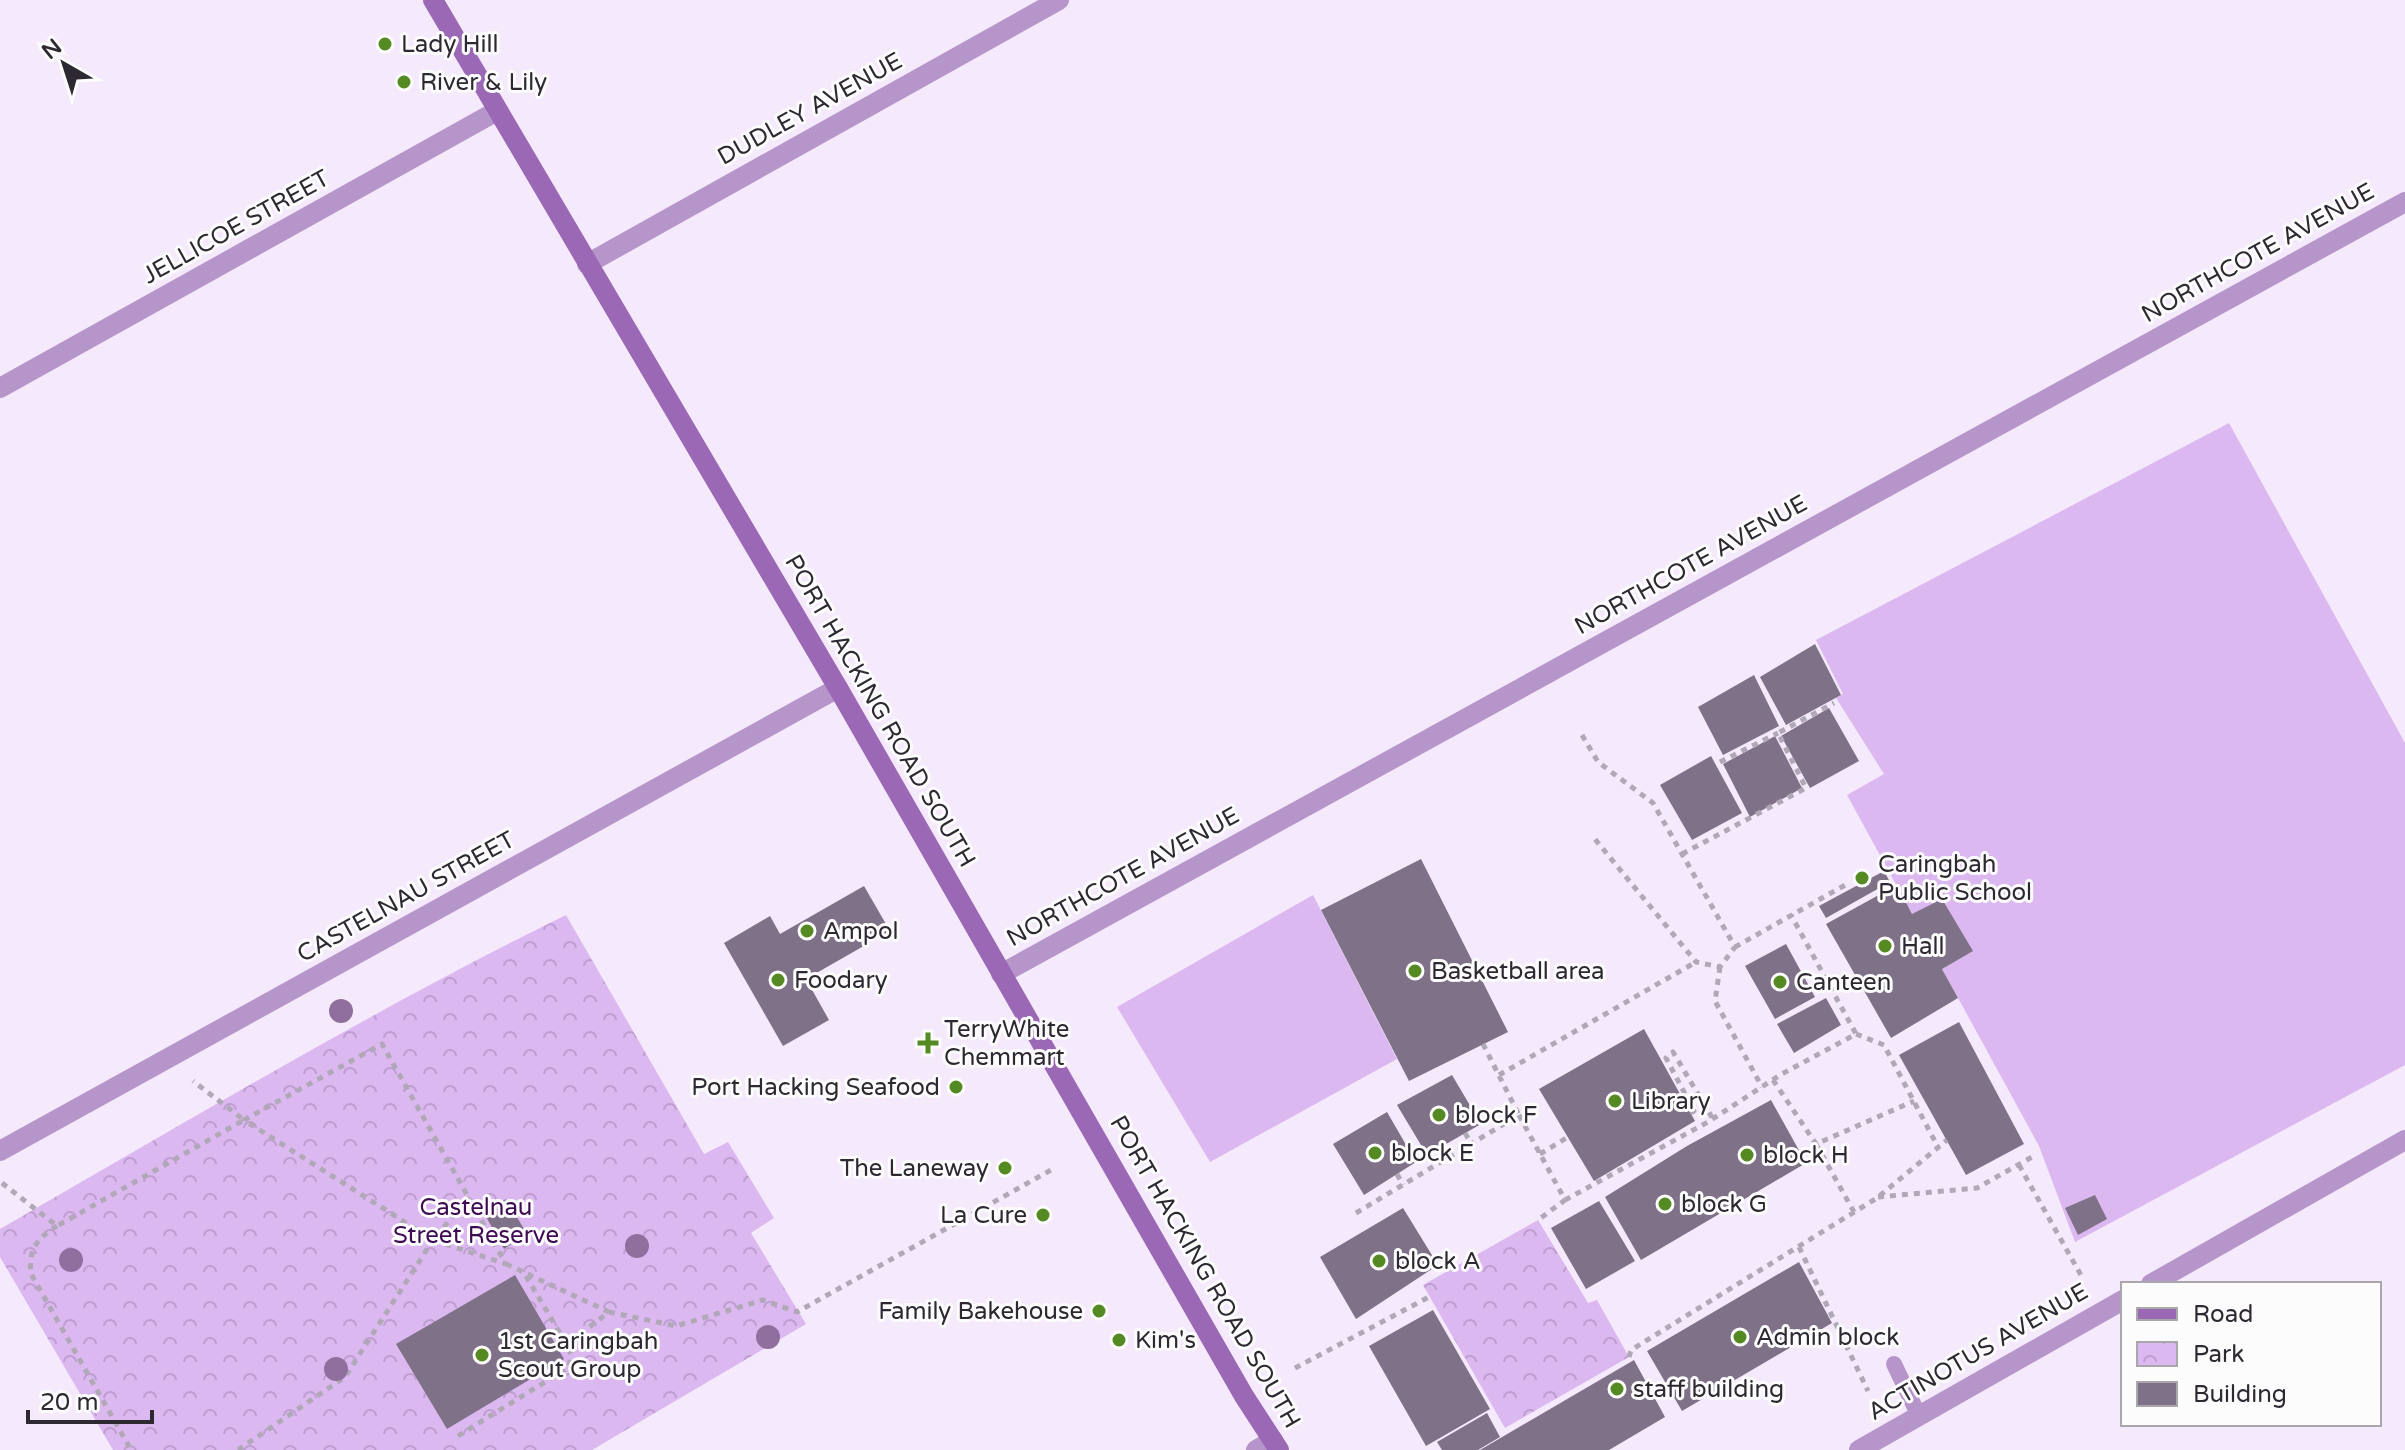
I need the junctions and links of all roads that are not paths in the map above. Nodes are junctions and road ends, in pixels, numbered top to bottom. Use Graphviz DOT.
graph roads {
  1 [pos="433,0"];
  2 [pos="1059,0"];
  3 [pos="497,111"];
  4 [pos="2405,202"];
  5 [pos="587,264"];
  6 [pos="0,388"];
  7 [pos="838,688"];
  8 [pos="1001,974"];
  9 [pos="2405,1140"];
  10 [pos="0,1151"];
  11 [pos="2155,1282"];
  12 [pos="2121,1301"];
  13 [pos="1894,1364"];
  14 [pos="1919,1416"];
  15 [pos="1269,1447"];
  16 [pos="1859,1450"];
  1 -- 3 [label="street, PORT HACKING ROAD SOUTH"];
  2 -- 5 [label="street, DUDLEY AVENUE"];
  3 -- 5 [label="street, PORT HACKING ROAD SOUTH"];
  3 -- 6 [label="street, JELLICOE STREET"];
  4 -- 8 [label="street, NORTHCOTE AVENUE"];
  5 -- 7 [label="street, PORT HACKING ROAD SOUTH"];
  7 -- 8 [label="street, PORT HACKING ROAD SOUTH"];
  7 -- 10 [label="street, CASTELNAU STREET"];
  8 -- 15 [label="street, PORT HACKING ROAD SOUTH"];
  9 -- 11 [label="street"];
  12 -- 14 [label="street, ACTINOTUS AVENUE"];
  13 -- 14 [label="lane"];
  14 -- 16 [label="street, ACTINOTUS AVENUE"];
}
